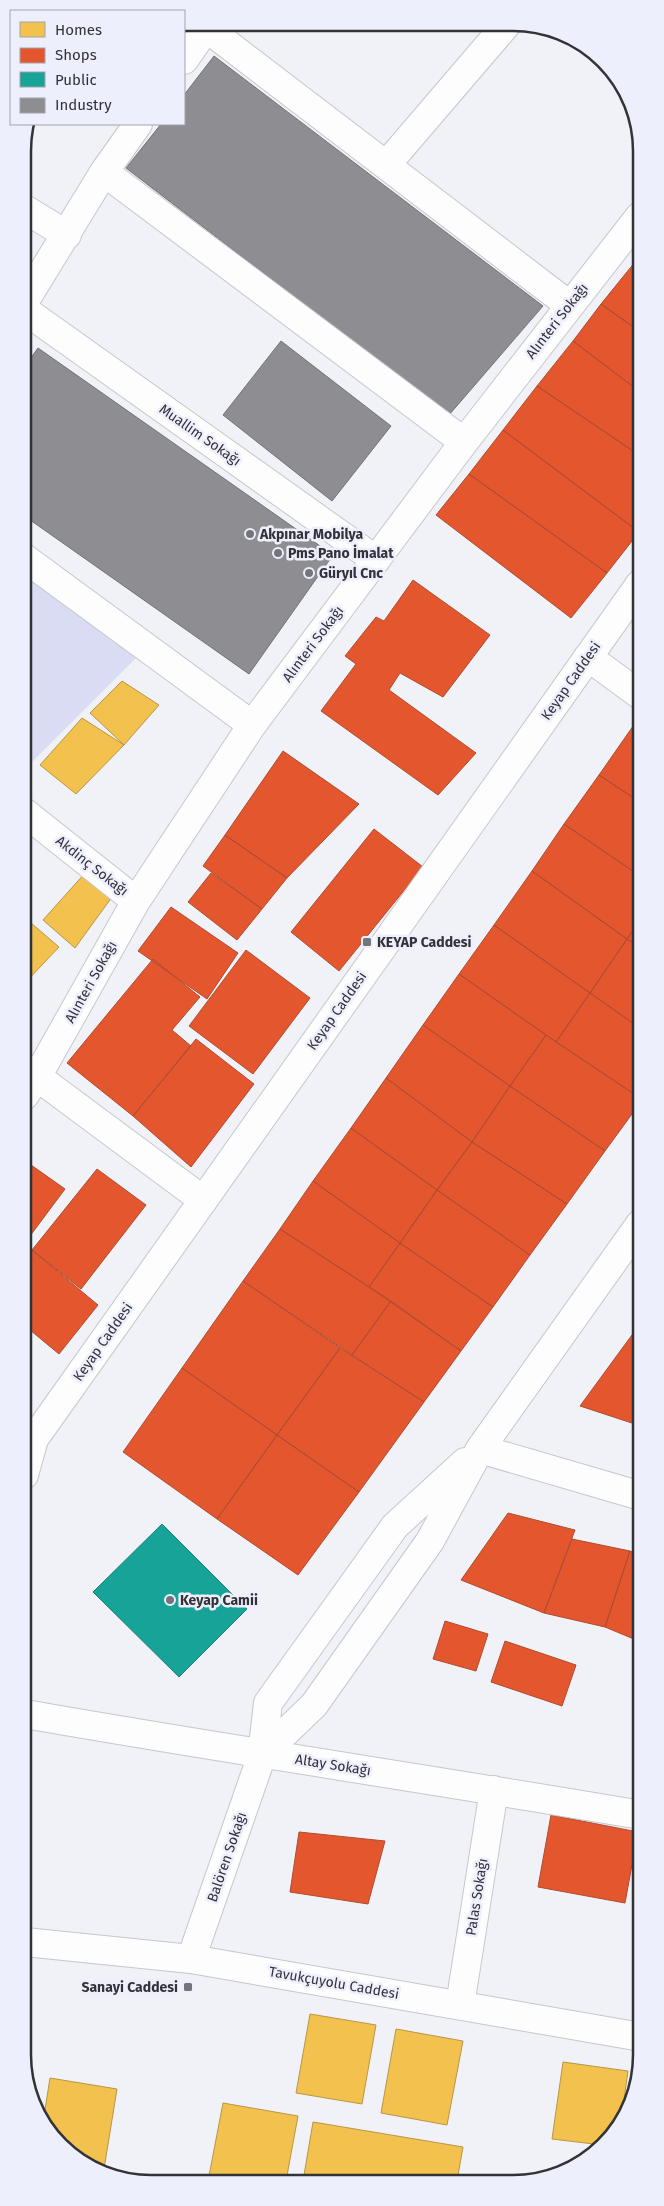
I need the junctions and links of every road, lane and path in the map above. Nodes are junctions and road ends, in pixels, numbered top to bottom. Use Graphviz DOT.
graph roads {
  1 [pos="501,31"];
  2 [pos="202,32"];
  3 [pos="215,32"];
  4 [pos="185,58"];
  5 [pos="137,125"];
  6 [pos="387,164"];
  7 [pos="104,172"];
  8 [pos="32,214"];
  9 [pos="633,225"];
  10 [pos="67,235"];
  11 [pos="32,290"];
  12 [pos="569,305"];
  13 [pos="32,315"];
  14 [pos="464,442"];
  15 [pos="376,560"];
  16 [pos="32,563"];
  17 [pos="633,594"];
  18 [pos="588,657"];
  19 [pos="633,690"];
  20 [pos="252,725"];
  21 [pos="32,818"];
  22 [pos="136,900"];
  23 [pos="32,1074"];
  24 [pos="32,1082"];
  25 [pos="203,1200"];
  26 [pos="632,1235"];
  27 [pos="31,1443"];
  28 [pos="480,1449"];
  29 [pos="632,1493"];
  30 [pos="31,1715"];
  31 [pos="262,1755"];
  32 [pos="494,1790"];
  33 [pos="632,1813"];
  34 [pos="31,1943"];
  35 [pos="191,1958"];
  36 [pos="460,2005"];
  37 [pos="632,2035"];
  1 -- 6 [label="street"];
  2 -- 4 [label="street"];
  3 -- 6 [label="street"];
  5 -- 7 [label="street"];
  6 -- 12 [label="street"];
  7 -- 10 [label="street"];
  7 -- 14 [label="street"];
  8 -- 10 [label="street"];
  9 -- 12 [label="street, Alınteri Sokağı"];
  10 -- 11 [label="street"];
  12 -- 14 [label="street, Alınteri Sokağı"];
  13 -- 15 [label="street, Muallim Sokağı"];
  14 -- 15 [label="street, Alınteri Sokağı"];
  15 -- 20 [label="street, Alınteri Sokağı"];
  16 -- 20 [label="street"];
  17 -- 18 [label="street, Keyap Caddesi"];
  18 -- 19 [label="street"];
  18 -- 25 [label="street, Keyap Caddesi"];
  20 -- 22 [label="street, Alınteri Sokağı"];
  21 -- 22 [label="street, Akdinç Sokağı"];
  22 -- 23 [label="street, Alınteri Sokağı"];
  24 -- 25 [label="street"];
  25 -- 27 [label="street, Keyap Caddesi"];
  26 -- 28 [label="street"];
  28 -- 29 [label="street"];
  28 -- 31 [label="street"];
  28 -- 31 [label="street"];
  30 -- 31 [label="street, Altay Sokağı"];
  31 -- 32 [label="street, Altay Sokağı"];
  31 -- 35 [label="street, Balören Sokağı"];
  32 -- 33 [label="street, Altay Sokağı"];
  32 -- 36 [label="street, Palas Sokağı"];
  34 -- 35 [label="street, Tavukçuyolu Caddesi"];
  35 -- 36 [label="street, Tavukçuyolu Caddesi"];
  36 -- 37 [label="street, Tavukçuyolu Caddesi"];
}
